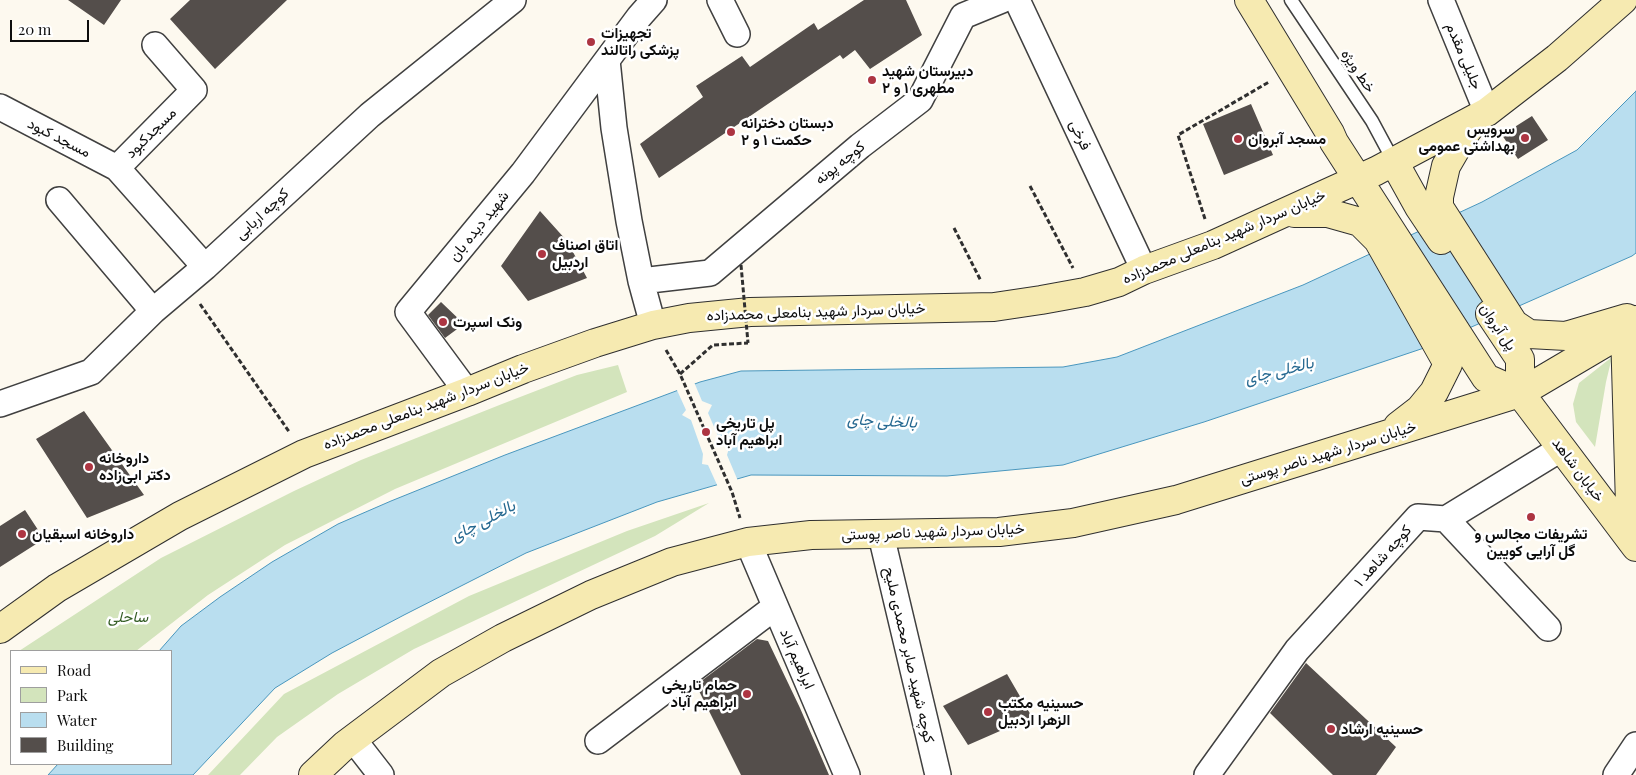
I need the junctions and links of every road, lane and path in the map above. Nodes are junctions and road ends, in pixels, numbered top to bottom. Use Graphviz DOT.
graph roads {
  1 [pos="513,0"];
  2 [pos="654,0"];
  3 [pos="720,0"];
  4 [pos="1002,0"];
  5 [pos="1017,0"];
  6 [pos="1249,0"];
  7 [pos="1291,0"];
  8 [pos="1441,0"];
  9 [pos="1623,0"];
  10 [pos="737,34"];
  11 [pos="155,45"];
  12 [pos="607,60"];
  13 [pos="1292,70"];
  14 [pos="0,107"];
  15 [pos="1482,115"];
  16 [pos="1394,162"];
  17 [pos="117,168"];
  18 [pos="1358,180"];
  19 [pos="1030,186"];
  20 [pos="59,200"];
  21 [pos="1431,205"];
  22 [pos="1285,213"];
  23 [pos="954,228"];
  24 [pos="1385,235"];
  25 [pos="1213,245"];
  26 [pos="742,265"];
  27 [pos="206,267"];
  28 [pos="1144,270"];
  29 [pos="641,281"];
  30 [pos="186,283"];
  31 [pos="1085,292"];
  32 [pos="994,306"];
  33 [pos="152,311"];
  34 [pos="1501,318"];
  35 [pos="1633,324"];
  36 [pos="653,325"];
  37 [pos="1452,346"];
  38 [pos="680,374"];
  39 [pos="467,392"];
  40 [pos="1520,393"];
  41 [pos="0,404"];
  42 [pos="1386,435"];
  43 [pos="1562,448"];
  44 [pos="304,454"];
  45 [pos="1446,519"];
  46 [pos="880,535"];
  47 [pos="748,542"];
  48 [pos="1634,544"];
  49 [pos="775,607"];
  50 [pos="1548,628"];
  51 [pos="0,629"];
  52 [pos="353,739"];
  53 [pos="598,741"];
  54 [pos="1636,744"];
  55 [pos="313,775"];
  56 [pos="381,775"];
  57 [pos="847,775"];
  58 [pos="938,775"];
  59 [pos="1207,775"];
  60 [pos="1616,775"];
  1 -- 27 [label="street, کوچه اربابی"];
  2 -- 12 [label="street, شهید دیده بان"];
  3 -- 10 [label="street"];
  4 -- 29 [label="street, کوچه پونه"];
  5 -- 28 [label="street, فرخی"];
  6 -- 13 [label="main road"];
  7 -- 16 [label="lane, خط ویژه"];
  8 -- 15 [label="street, جلیلی مقدم"];
  9 -- 15 [label="main road, خیابان سردار شهید بنامعلی محمدزاده"];
  11 -- 17 [label="street, مسجدکبود"];
  12 -- 29 [label="street"];
  12 -- 39 [label="street, شهید دیده بان"];
  13 -- 18 [label="main road"];
  13 -- 25 [label="path"];
  14 -- 17 [label="street, مسجد کبود"];
  15 -- 16 [label="main road, خیابان سردار شهید بنامعلی محمدزاده"];
  15 -- 21 [label="main road"];
  16 -- 18 [label="main road, خیابان سردار شهید بنامعلی محمدزاده"];
  16 -- 21 [label="main road, پل آبروان"];
  17 -- 27 [label="street, مسجدکبود"];
  18 -- 22 [label="main road, خیابان سردار شهید بنامعلی محمدزاده"];
  18 -- 24 [label="main road"];
  19 -- 31 [label="path"];
  20 -- 33 [label="street"];
  21 -- 34 [label="main road, پل آبروان"];
  22 -- 24 [label="main road"];
  22 -- 25 [label="main road, خیابان سردار شهید بنامعلی محمدزاده"];
  23 -- 32 [label="path"];
  24 -- 37 [label="main road"];
  25 -- 28 [label="main road, خیابان سردار شهید بنامعلی محمدزاده"];
  26 -- 38 [label="path, bridge"];
  27 -- 30 [label="street, کوچه اربابی"];
  28 -- 31 [label="main road, خیابان سردار شهید بنامعلی محمدزاده"];
  29 -- 36 [label="street"];
  30 -- 33 [label="street, کوچه اربابی"];
  30 -- 44 [label="path"];
  31 -- 32 [label="main road, خیابان سردار شهید بنامعلی محمدزاده"];
  32 -- 36 [label="main road, خیابان سردار شهید بنامعلی محمدزاده"];
  33 -- 41 [label="street, کوچه اربابی"];
  34 -- 35 [label="main road"];
  34 -- 40 [label="main road, پل آبروان"];
  35 -- 40 [label="main road, خیابان سردار شهید ناصر پوستی"];
  35 -- 48 [label="main road"];
  36 -- 38 [label="path"];
  36 -- 39 [label="main road, خیابان سردار شهید بنامعلی محمدزاده"];
  37 -- 40 [label="main road"];
  37 -- 42 [label="main road"];
  38 -- 47 [label="path"];
  39 -- 44 [label="main road, خیابان سردار شهید بنامعلی محمدزاده"];
  40 -- 42 [label="main road, خیابان سردار شهید ناصر پوستی"];
  40 -- 43 [label="main road, خیابان شاهد"];
  42 -- 46 [label="main road, خیابان سردار شهید ناصر پوستی"];
  43 -- 45 [label="street"];
  43 -- 48 [label="main road, خیابان شاهد"];
  44 -- 51 [label="main road, خیابان سردار شهید بنامعلی محمدزاده"];
  45 -- 50 [label="street"];
  45 -- 59 [label="street, کوچه شاهد ۱"];
  46 -- 47 [label="main road, خیابان سردار شهید ناصر پوستی"];
  46 -- 58 [label="street, کوچه شهید صابر محمدی ملیح"];
  47 -- 49 [label="street, ابراهیم آباد"];
  47 -- 52 [label="main road, خیابان سردار شهید ناصر پوستی"];
  49 -- 53 [label="street"];
  49 -- 57 [label="street, ابراهیم آباد"];
  52 -- 55 [label="main road, خیابان سردار شهید ناصر پوستی"];
  52 -- 56 [label="street"];
  54 -- 60 [label="street"];
}
